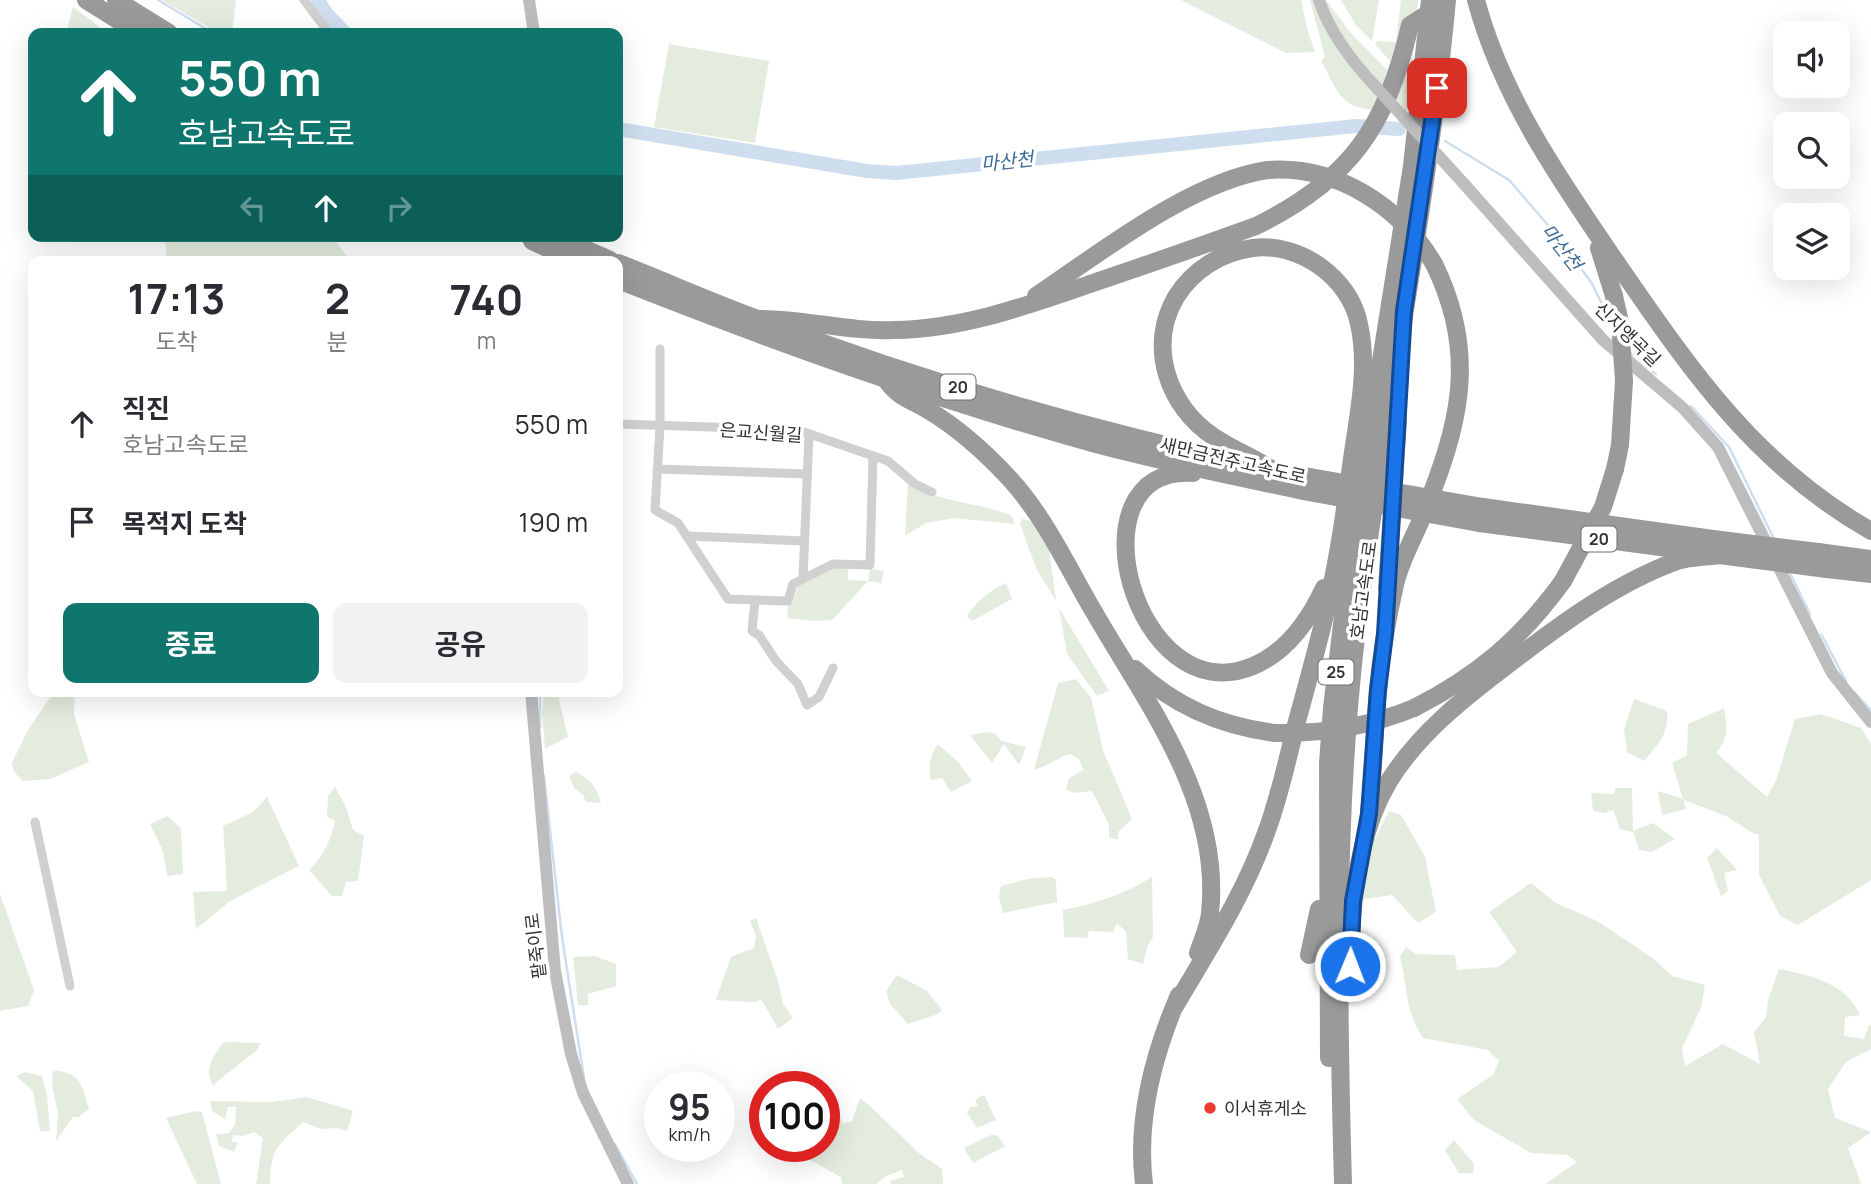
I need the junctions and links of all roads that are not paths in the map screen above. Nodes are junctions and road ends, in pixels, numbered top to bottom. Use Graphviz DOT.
graph roads {
  1 [pos="86,0"];
  2 [pos="116,0"];
  3 [pos="304,0"];
  4 [pos="529,0"];
  5 [pos="1319,0"];
  6 [pos="1447,0"];
  7 [pos="1476,0"];
  8 [pos="1429,6"];
  9 [pos="131,28"];
  10 [pos="161,28"];
  11 [pos="325,28"];
  12 [pos="533,28"];
  13 [pos="1435,40"];
  14 [pos="1385,86"];
  15 [pos="1581,210"];
  16 [pos="533,242"];
  17 [pos="570,242"];
  18 [pos="562,256"];
  19 [pos="602,256"];
  20 [pos="623,265"];
  21 [pos="1393,281"];
  22 [pos="623,282"];
  23 [pos="1017,309"];
  24 [pos="1404,311"];
  25 [pos="756,319"];
  26 [pos="660,349"];
  27 [pos="886,380"];
  28 [pos="1363,380"];
  29 [pos="623,424"];
  30 [pos="660,427"];
  31 [pos="809,434"];
  32 [pos="873,456"];
  33 [pos="657,469"];
  34 [pos="1270,469"];
  35 [pos="807,474"];
  36 [pos="1229,475"];
  37 [pos="1306,484"];
  38 [pos="932,492"];
  39 [pos="1871,531"];
  40 [pos="687,536"];
  41 [pos="804,541"];
  42 [pos="1716,547"];
  43 [pos="1339,549"];
  44 [pos="1871,559"];
  45 [pos="1871,574"];
  46 [pos="803,579"];
  47 [pos="755,600"];
  48 [pos="1385,634"];
  49 [pos="1116,649"];
  50 [pos="833,668"];
  51 [pos="532,697"];
  52 [pos="1871,722"];
  53 [pos="1328,763"];
  54 [pos="35,822"];
  55 [pos="1367,833"];
  56 [pos="1309,955"];
  57 [pos="71,986"];
  58 [pos="1175,1006"];
  59 [pos="628,1184"];
  60 [pos="1144,1184"];
  61 [pos="1331,1184"];
  62 [pos="1343,1184"];
  63 [pos="1352,1184"];
  1 -- 9 [label="highway"];
  2 -- 10 [label="highway"];
  3 -- 11 [label="street"];
  4 -- 12 [label="street"];
  5 -- 14 [label="street, 신지앵곡길"];
  6 -- 13 [label="highway, 호남고속도로 / 25"];
  7 -- 15 [label="highway"];
  8 -- 13 [label="highway, 호남고속도로 / 25"];
  8 -- 14 [label="highway"];
  13 -- 21 [label="highway, 호남고속도로 / 25"];
  13 -- 24 [label="highway, 호남고속도로 / 25"];
  14 -- 23 [label="highway"];
  14 -- 52 [label="street, 신지앵곡길, bridge"];
  15 -- 39 [label="highway"];
  15 -- 49 [label="highway, bridge"];
  16 -- 18 [label="highway, bridge"];
  17 -- 19 [label="highway, 새만금전주고속도로 / 20, bridge"];
  20 -- 25 [label="highway, 새만금전주고속도로 / 20"];
  21 -- 28 [label="highway"];
  21 -- 53 [label="highway, 호남고속도로 / 25"];
  22 -- 27 [label="highway, 새만금전주고속도로 / 20"];
  23 -- 25 [label="highway"];
  23 -- 48 [label="highway, bridge"];
  24 -- 48 [label="highway"];
  24 -- 62 [label="highway, 호남고속도로 / 25"];
  25 -- 34 [label="highway, 새만금전주고속도로 / 20"];
  26 -- 30 [label="street"];
  27 -- 36 [label="highway, 새만금전주고속도로 / 20"];
  27 -- 49 [label="highway"];
  28 -- 34 [label="highway"];
  28 -- 43 [label="highway"];
  29 -- 30 [label="street, 은교신월길"];
  30 -- 31 [label="street, 은교신월길"];
  30 -- 33 [label="street"];
  31 -- 32 [label="street, 은교신월길"];
  31 -- 35 [label="street"];
  32 -- 38 [label="street, 은교신월길"];
  32 -- 46 [label="street"];
  33 -- 35 [label="street"];
  33 -- 40 [label="street"];
  34 -- 37 [label="highway, 새만금전주고속도로 / 20"];
  35 -- 41 [label="street"];
  36 -- 37 [label="highway, 새만금전주고속도로 / 20"];
  36 -- 43 [label="highway"];
  37 -- 42 [label="highway, 새만금전주고속도로 / 20, bridge"];
  40 -- 41 [label="street"];
  40 -- 47 [label="street"];
  41 -- 46 [label="street"];
  42 -- 44 [label="highway, 새만금전주고속도로 / 20, bridge"];
  42 -- 45 [label="highway, 새만금전주고속도로 / 20, bridge"];
  42 -- 55 [label="highway"];
  43 -- 58 [label="highway"];
  46 -- 47 [label="street"];
  47 -- 50 [label="street"];
  48 -- 55 [label="highway"];
  49 -- 58 [label="highway"];
  51 -- 59 [label="street, 팥죽이로"];
  53 -- 56 [label="highway"];
  53 -- 61 [label="highway, 호남고속도로 / 25"];
  54 -- 57 [label="street"];
  55 -- 63 [label="highway"];
  58 -- 60 [label="highway"];
}
